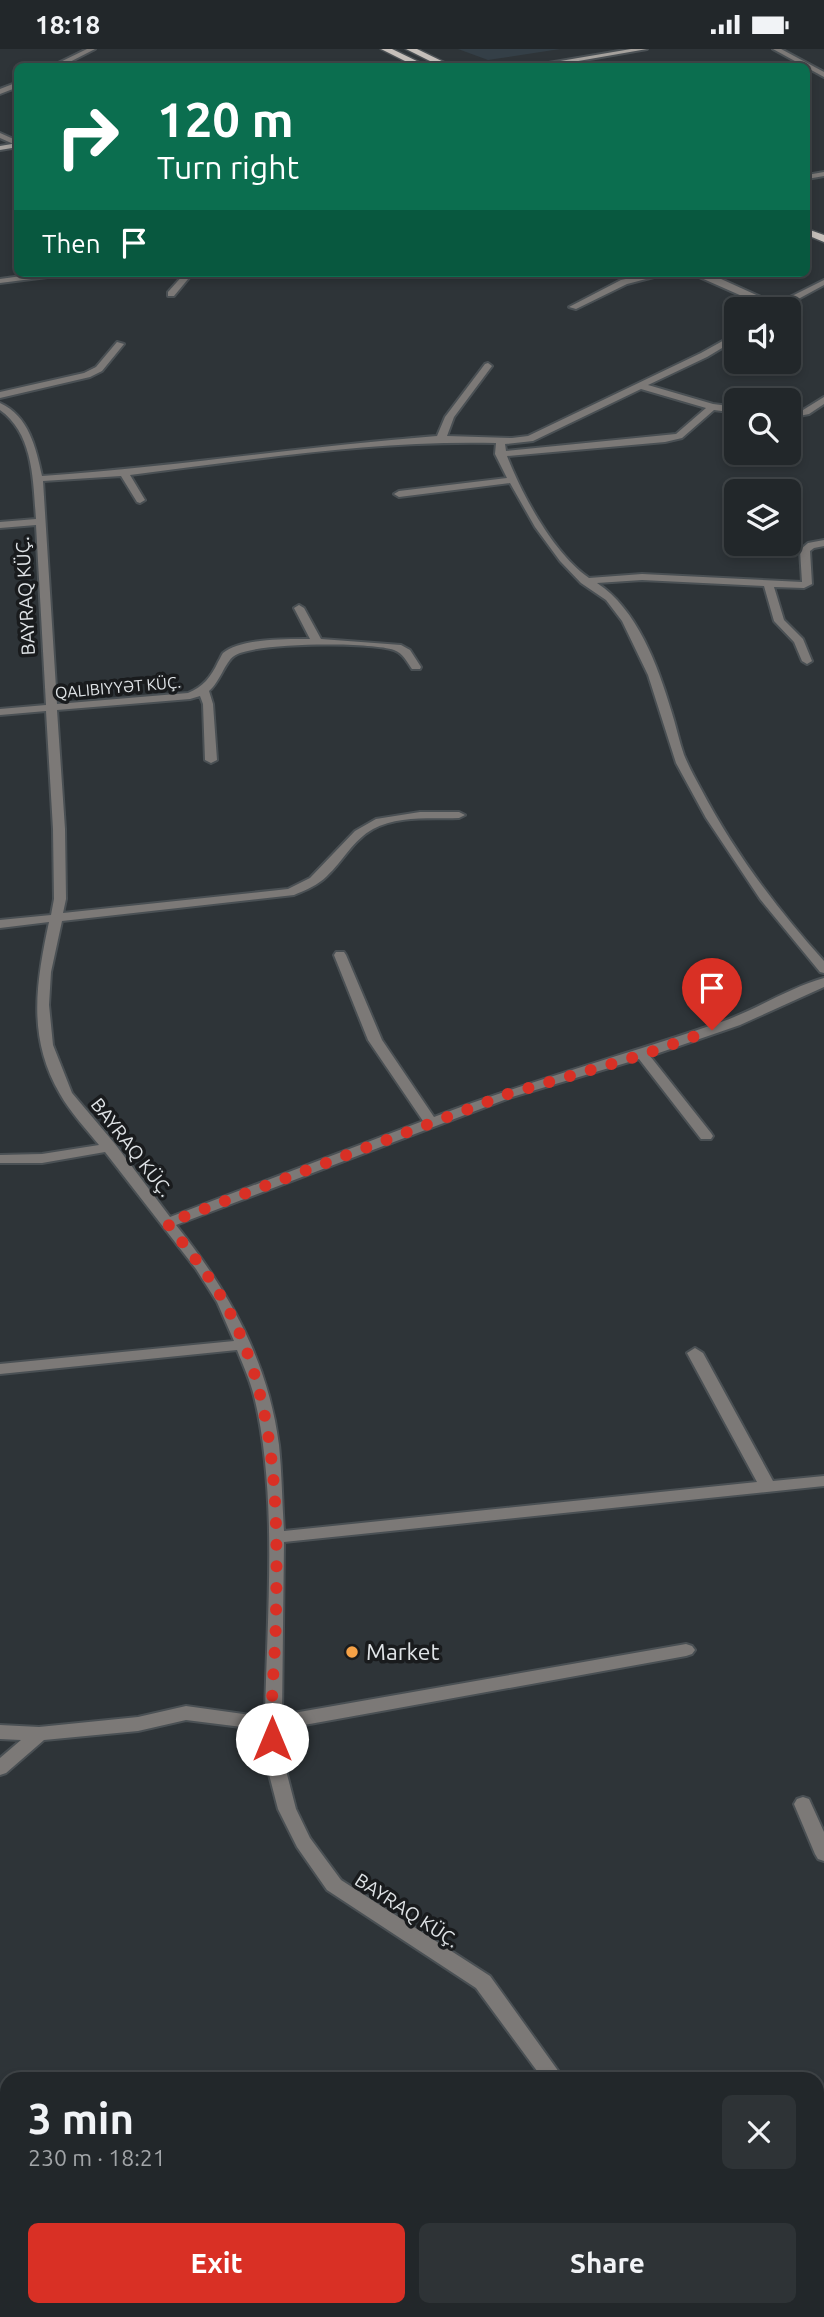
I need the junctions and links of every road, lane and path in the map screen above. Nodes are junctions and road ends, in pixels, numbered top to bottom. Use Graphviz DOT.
graph roads {
  1 [pos="92,49"];
  2 [pos="386,49"];
  3 [pos="410,49"];
  4 [pos="644,49"];
  5 [pos="776,49"];
  6 [pos="62,63"];
  7 [pos="416,63"];
  8 [pos="441,63"];
  9 [pos="554,63"];
  10 [pos="802,63"];
  11 [pos="32,277"];
  12 [pos="186,277"];
  13 [pos="634,277"];
  14 [pos="710,277"];
  15 [pos="0,281"];
  16 [pos="824,282"];
  17 [pos="171,294"];
  18 [pos="751,297"];
  19 [pos="795,297"];
  20 [pos="573,307"];
  21 [pos="724,342"];
  22 [pos="120,344"];
  23 [pos="488,366"];
  24 [pos="640,386"];
  25 [pos="0,395"];
  26 [pos="824,400"];
  27 [pos="0,406"];
  28 [pos="712,407"];
  29 [pos="724,408"];
  30 [pos="801,413"];
  31 [pos="441,439"];
  32 [pos="500,441"];
  33 [pos="500,454"];
  34 [pos="124,473"];
  35 [pos="38,479"];
  36 [pos="512,480"];
  37 [pos="400,494"];
  38 [pos="140,500"];
  39 [pos="40,521"];
  40 [pos="0,526"];
  41 [pos="824,543"];
  42 [pos="585,581"];
  43 [pos="768,584"];
  44 [pos="299,608"];
  45 [pos="317,642"];
  46 [pos="807,661"];
  47 [pos="416,667"];
  48 [pos="204,691"];
  49 [pos="50,709"];
  50 [pos="0,712"];
  51 [pos="211,761"];
  52 [pos="459,815"];
  53 [pos="58,919"];
  54 [pos="0,924"];
  55 [pos="340,955"];
  56 [pos="824,969"];
  57 [pos="824,982"];
  58 [pos="642,1055"];
  59 [pos="430,1122"];
  60 [pos="706,1136"];
  61 [pos="110,1147"];
  62 [pos="0,1159"];
  63 [pos="167,1223"];
  64 [pos="243,1345"];
  65 [pos="695,1353"];
  66 [pos="0,1369"];
  67 [pos="824,1481"];
  68 [pos="768,1486"];
  69 [pos="276,1537"];
  70 [pos="686,1650"];
  71 [pos="271,1724"];
  72 [pos="0,1732"];
  73 [pos="39,1734"];
  74 [pos="0,1768"];
  75 [pos="803,1804"];
  76 [pos="824,1854"];
  77 [pos="549,2072"];
  1 -- 6 [label="street"];
  2 -- 7 [label="main road"];
  3 -- 8 [label="main road"];
  4 -- 9 [label="main road"];
  5 -- 10 [label="street"];
  11 -- 15 [label="street"];
  12 -- 17 [label="street"];
  13 -- 20 [label="street"];
  14 -- 18 [label="street"];
  16 -- 19 [label="street"];
  21 -- 24 [label="street"];
  22 -- 25 [label="street"];
  23 -- 31 [label="street"];
  24 -- 28 [label="street"];
  24 -- 32 [label="street"];
  26 -- 30 [label="street"];
  27 -- 35 [label="street, BAYRAQ KÜÇ."];
  28 -- 29 [label="street"];
  28 -- 33 [label="street"];
  31 -- 32 [label="street"];
  31 -- 34 [label="street"];
  32 -- 33 [label="street"];
  33 -- 36 [label="street"];
  34 -- 35 [label="street"];
  34 -- 38 [label="street"];
  35 -- 39 [label="street, BAYRAQ KÜÇ."];
  36 -- 37 [label="street"];
  36 -- 42 [label="street"];
  39 -- 40 [label="street"];
  39 -- 49 [label="street, BAYRAQ KÜÇ."];
  41 -- 43 [label="street"];
  42 -- 43 [label="street"];
  42 -- 56 [label="street"];
  43 -- 46 [label="street"];
  44 -- 45 [label="street"];
  45 -- 47 [label="street, QALIBIYYƏT KÜÇ."];
  45 -- 48 [label="street, QALIBIYYƏT KÜÇ."];
  48 -- 49 [label="street, QALIBIYYƏT KÜÇ."];
  48 -- 51 [label="street"];
  49 -- 50 [label="street, QALIBIYYƏT KÜÇ."];
  49 -- 53 [label="street, BAYRAQ KÜÇ."];
  52 -- 53 [label="street"];
  53 -- 54 [label="street"];
  53 -- 61 [label="street, BAYRAQ KÜÇ."];
  55 -- 59 [label="street"];
  57 -- 58 [label="street"];
  58 -- 59 [label="street"];
  58 -- 60 [label="street"];
  59 -- 63 [label="street"];
  61 -- 62 [label="street"];
  61 -- 63 [label="street, BAYRAQ KÜÇ."];
  63 -- 64 [label="street, BAYRAQ KÜÇ."];
  64 -- 66 [label="street"];
  64 -- 69 [label="street, BAYRAQ KÜÇ."];
  65 -- 68 [label="street"];
  67 -- 68 [label="street"];
  68 -- 69 [label="street"];
  69 -- 71 [label="street, BAYRAQ KÜÇ."];
  70 -- 71 [label="street"];
  71 -- 73 [label="street"];
  71 -- 77 [label="street, BAYRAQ KÜÇ."];
  72 -- 73 [label="street"];
  73 -- 74 [label="street"];
  75 -- 76 [label="street"];
}
